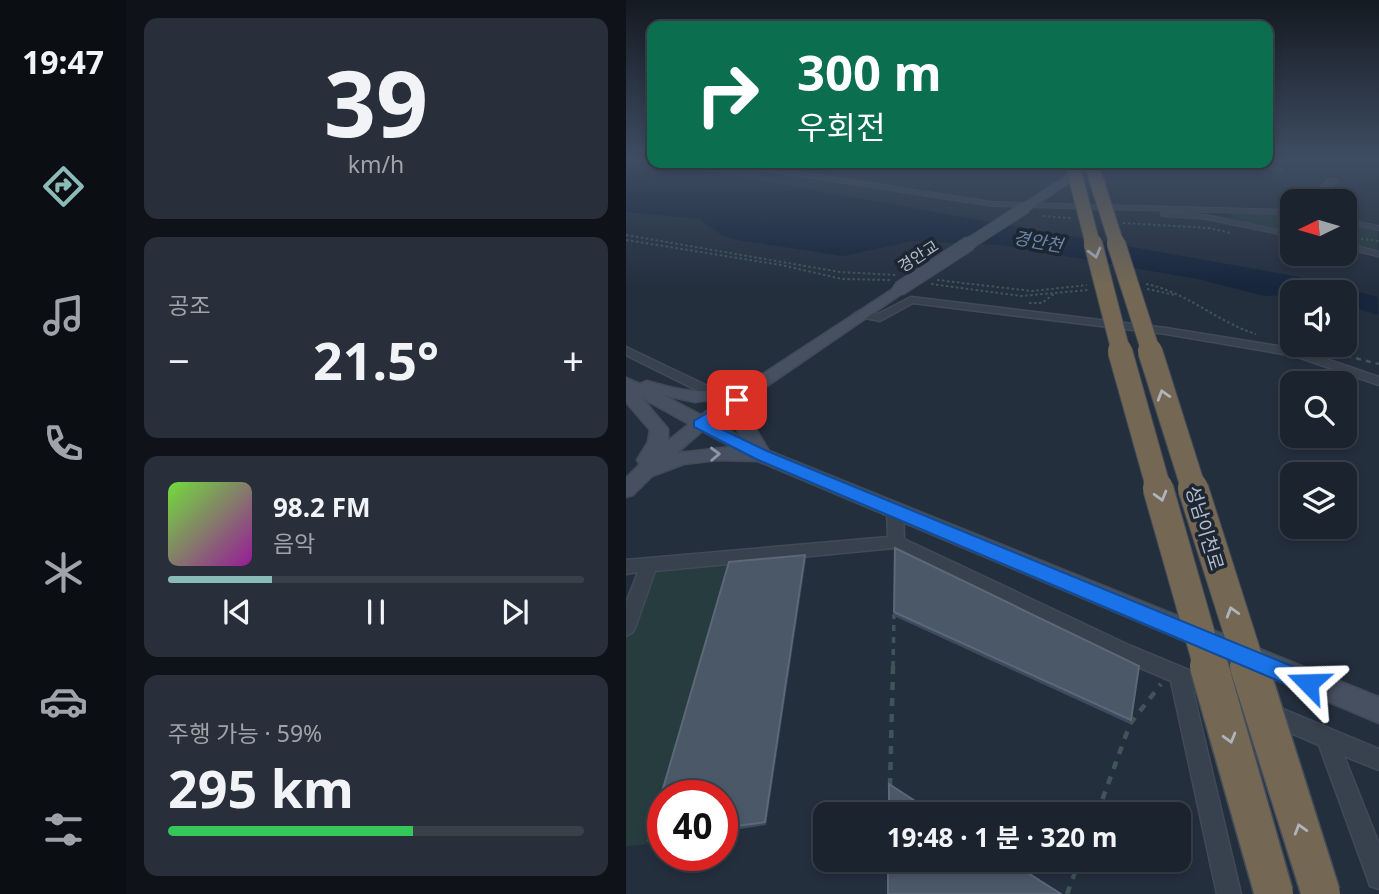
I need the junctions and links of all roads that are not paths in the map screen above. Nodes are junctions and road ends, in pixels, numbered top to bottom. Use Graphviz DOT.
graph roads {
  1 [pos="984,203"];
  2 [pos="1032,203"];
  3 [pos="1082,203"];
  4 [pos="1104,203"];
  5 [pos="1029,205"];
  6 [pos="1280,212"];
  7 [pos="1163,214"];
  8 [pos="1358,224"];
  9 [pos="1378,228"];
  10 [pos="1280,232"];
  11 [pos="1358,249"];
  12 [pos="1378,254"];
  13 [pos="859,314"];
  14 [pos="626,350"];
  15 [pos="773,375"];
  16 [pos="1378,381"];
  17 [pos="626,382"];
  18 [pos="626,389"];
  19 [pos="711,397"];
  20 [pos="700,424"];
  21 [pos="761,455"];
  22 [pos="628,488"];
  23 [pos="895,511"];
  24 [pos="896,542"];
  25 [pos="648,567"];
  26 [pos="626,568"];
  27 [pos="626,628"];
  28 [pos="1180,676"];
  29 [pos="1378,710"];
  30 [pos="1327,738"];
  31 [pos="1378,760"];
  32 [pos="1378,877"];
  33 [pos="1229,894"];
  34 [pos="1274,894"];
  35 [pos="1321,894"];
  1 -- 5 [label="lane"];
  2 -- 5 [label="street, 경안교"];
  3 -- 34 [label="highway, 성남이천로, one-way, bridge"];
  35 -- 4 [label="highway, 성남이천로, one-way, bridge"];
  5 -- 6 [label="lane"];
  5 -- 13 [label="street, 경안교, bridge"];
  7 -- 10 [label="lane"];
  8 -- 9 [label="lane"];
  11 -- 12 [label="lane"];
  13 -- 15 [label="street, 경안교"];
  13 -- 16 [label="street"];
  14 -- 19 [label="street"];
  15 -- 19 [label="street"];
  15 -- 20 [label="street"];
  15 -- 21 [label="street"];
  17 -- 19 [label="street"];
  17 -- 20 [label="street"];
  18 -- 22 [label="street"];
  20 -- 21 [label="street"];
  20 -- 22 [label="street"];
  22 -- 21 [label="street, one-way"];
  21 -- 23 [label="street"];
  23 -- 24 [label="street"];
  23 -- 29 [label="street"];
  24 -- 25 [label="street"];
  24 -- 28 [label="street"];
  25 -- 26 [label="street"];
  25 -- 27 [label="street"];
  28 -- 30 [label="street"];
  28 -- 33 [label="street"];
  30 -- 31 [label="street"];
  30 -- 32 [label="street"];
}
